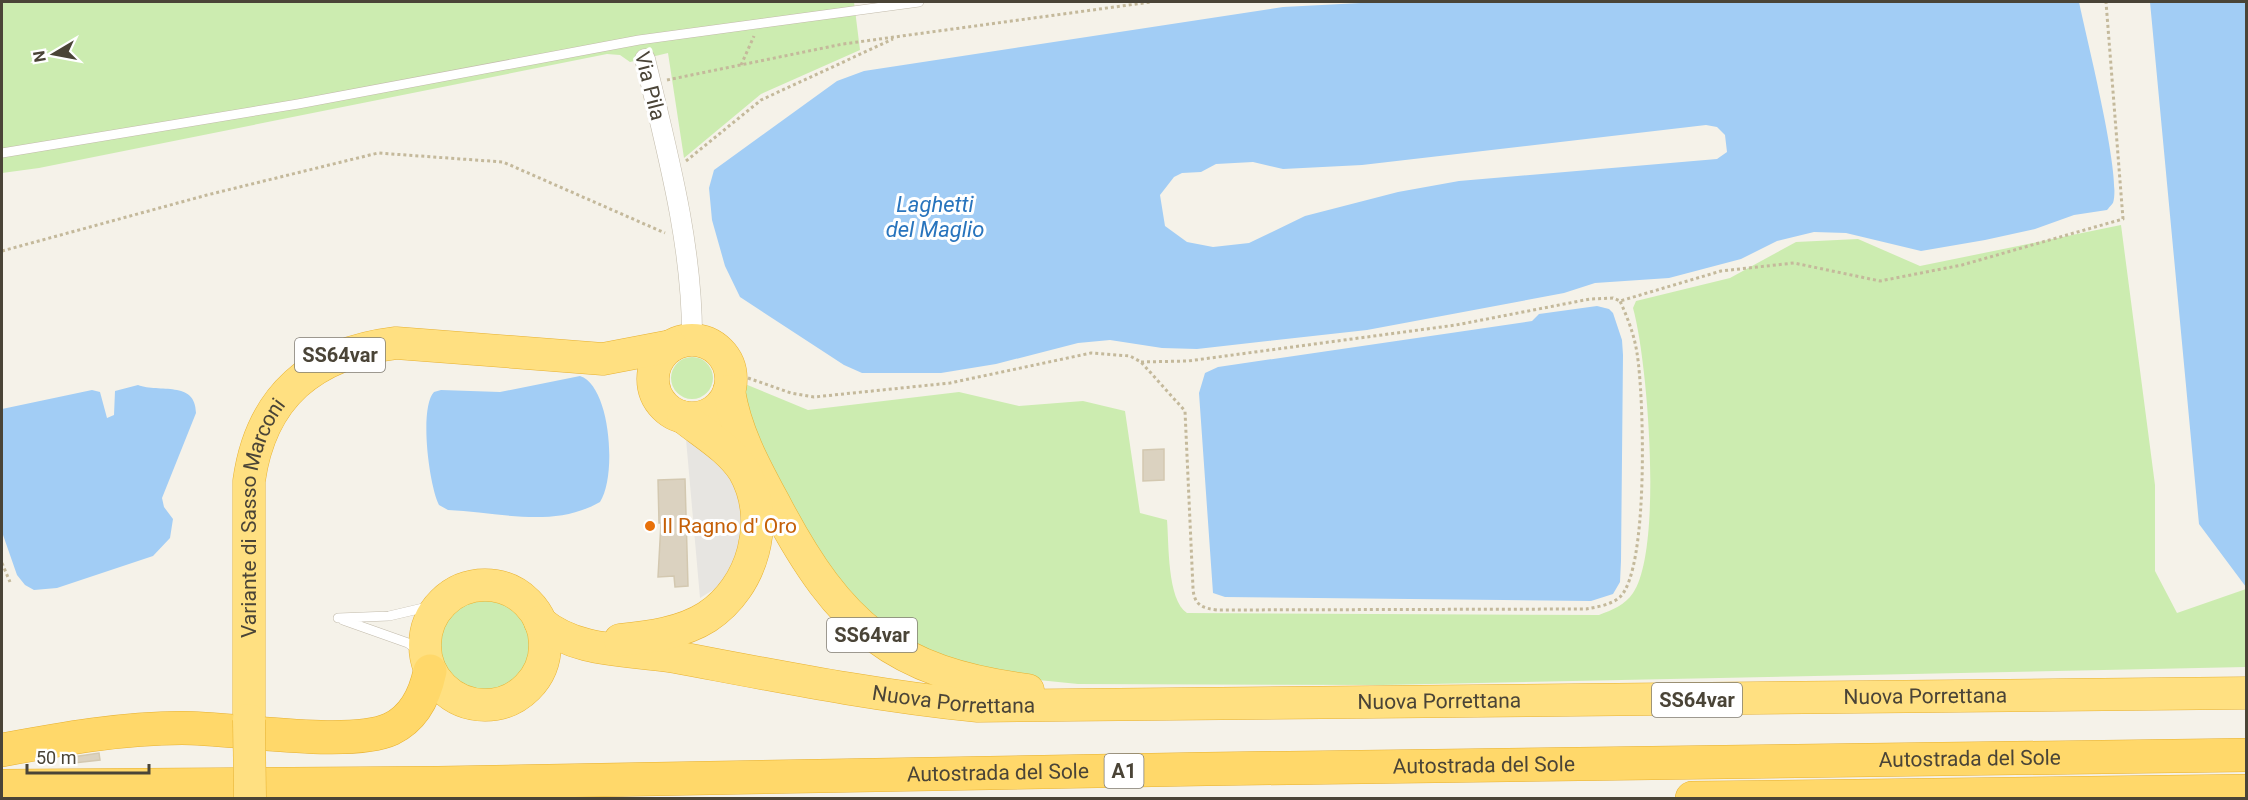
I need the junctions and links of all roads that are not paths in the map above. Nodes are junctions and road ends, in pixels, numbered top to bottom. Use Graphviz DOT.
graph roads {
  1 [pos="919,2"];
  2 [pos="639,40"];
  3 [pos="645,59"];
  4 [pos="2,153"];
  5 [pos="682,343"];
  6 [pos="603,359"];
  7 [pos="729,381"];
  8 [pos="654,388"];
  9 [pos="683,417"];
  10 [pos="440,604"];
  11 [pos="540,622"];
  12 [pos="576,643"];
  13 [pos="638,653"];
  14 [pos="428,663"];
  15 [pos="535,677"];
  16 [pos="2247,693"];
  17 [pos="1147,706"];
  18 [pos="2,750"];
  19 [pos="2247,755"];
  20 [pos="2,786"];
  21 [pos="2247,791"];
  22 [pos="250,798"];
  23 [pos="1692,798"];
  1 -- 2 [label="lane, Via Pila"];
  2 -- 3 [label="lane, Via Pila"];
  2 -- 4 [label="lane"];
  3 -- 5 [label="street, Via Pila"];
  5 -- 6 [label="highway, SS64var"];
  5 -- 7 [label="highway, SS64var"];
  5 -- 8 [label="highway"];
  6 -- 8 [label="highway, SS64var"];
  6 -- 22 [label="highway, Variante di Sasso Marconi / SS64var, bridge"];
  7 -- 9 [label="highway"];
  7 -- 17 [label="highway, SS64var"];
  8 -- 9 [label="highway, SS64var"];
  9 -- 12 [label="highway, SS64var"];
  10 -- 11 [label="highway, SS64var"];
  10 -- 14 [label="highway"];
  10 -- 14 [label="lane"];
  11 -- 12 [label="highway, SS64var"];
  11 -- 15 [label="highway, SS64var"];
  12 -- 13 [label="highway"];
  13 -- 15 [label="highway, SS64var"];
  13 -- 17 [label="highway, Nuova Porrettana / SS64var"];
  14 -- 15 [label="highway, SS64var"];
  14 -- 18 [label="highway"];
  16 -- 17 [label="highway, Nuova Porrettana / SS64var"];
  19 -- 20 [label="highway, Autostrada del Sole / A1"];
  21 -- 23 [label="highway, Autostrada del Sole"];
}
